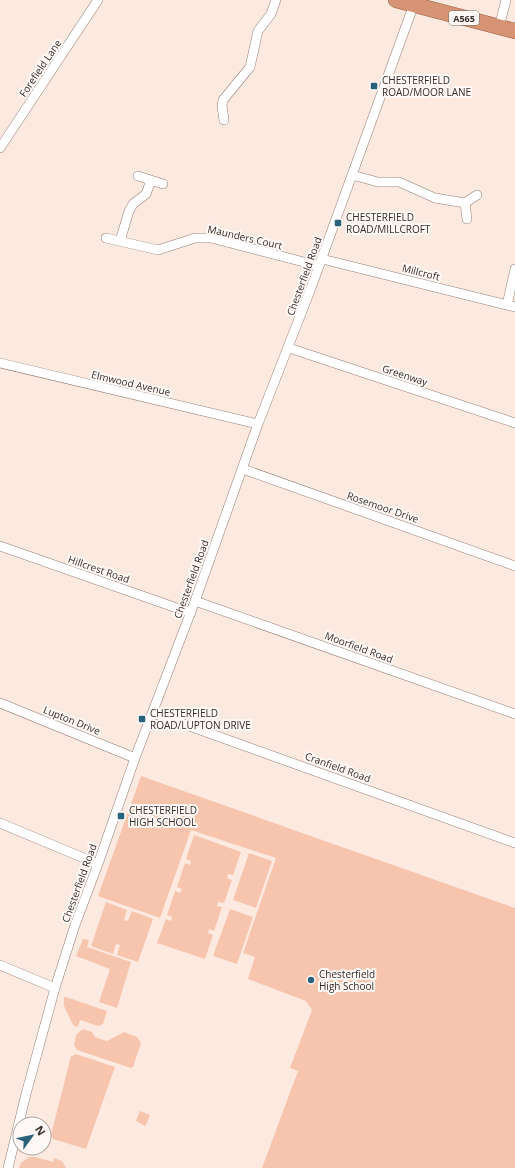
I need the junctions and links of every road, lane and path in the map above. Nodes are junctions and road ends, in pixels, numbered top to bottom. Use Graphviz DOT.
graph roads {
  1 [pos="98,0"];
  2 [pos="276,0"];
  3 [pos="396,0"];
  4 [pos="506,0"];
  5 [pos="414,4"];
  6 [pos="499,27"];
  7 [pos="515,31"];
  8 [pos="224,120"];
  9 [pos="0,148"];
  10 [pos="352,175"];
  11 [pos="138,176"];
  12 [pos="151,180"];
  13 [pos="163,184"];
  14 [pos="477,195"];
  15 [pos="465,203"];
  16 [pos="467,219"];
  17 [pos="106,238"];
  18 [pos="120,241"];
  19 [pos="320,262"];
  20 [pos="515,269"];
  21 [pos="511,306"];
  22 [pos="289,348"];
  23 [pos="0,363"];
  24 [pos="515,423"];
  25 [pos="258,424"];
  26 [pos="243,469"];
  27 [pos="0,546"];
  28 [pos="515,566"];
  29 [pos="195,601"];
  30 [pos="191,613"];
  31 [pos="0,703"];
  32 [pos="153,713"];
  33 [pos="515,714"];
  34 [pos="135,758"];
  35 [pos="0,823"];
  36 [pos="515,843"];
  37 [pos="98,864"];
  38 [pos="0,965"];
  39 [pos="55,988"];
  40 [pos="8,1168"];
  1 -- 9 [label="street, Forefield Lane"];
  2 -- 8 [label="street"];
  3 -- 5 [label="highway, A565"];
  4 -- 6 [label="street"];
  5 -- 6 [label="highway, A565"];
  5 -- 10 [label="street, Chesterfield Road"];
  6 -- 7 [label="highway, A565"];
  10 -- 15 [label="street"];
  10 -- 19 [label="street, Chesterfield Road"];
  11 -- 12 [label="street"];
  12 -- 13 [label="street"];
  12 -- 18 [label="street"];
  14 -- 15 [label="street"];
  15 -- 16 [label="street"];
  17 -- 18 [label="street, Maunders Court"];
  18 -- 19 [label="street, Maunders Court"];
  19 -- 21 [label="street, Millcroft"];
  19 -- 22 [label="street, Chesterfield Road"];
  20 -- 21 [label="street"];
  22 -- 24 [label="street, Greenway"];
  22 -- 25 [label="street, Chesterfield Road"];
  23 -- 25 [label="street, Elmwood Avenue"];
  25 -- 26 [label="street, Chesterfield Road"];
  26 -- 28 [label="street, Rosemoor Drive"];
  26 -- 29 [label="street, Chesterfield Road"];
  27 -- 30 [label="street, Hillcrest Road"];
  29 -- 30 [label="street, Chesterfield Road"];
  29 -- 33 [label="street, Moorfield Road"];
  30 -- 32 [label="street, Chesterfield Road"];
  31 -- 34 [label="street, Lupton Drive"];
  32 -- 34 [label="street, Chesterfield Road"];
  32 -- 36 [label="street, Cranfield Road"];
  34 -- 37 [label="street, Chesterfield Road"];
  35 -- 37 [label="street"];
  37 -- 39 [label="street, Chesterfield Road"];
  38 -- 39 [label="street"];
  39 -- 40 [label="street, Chesterfield Road"];
}
